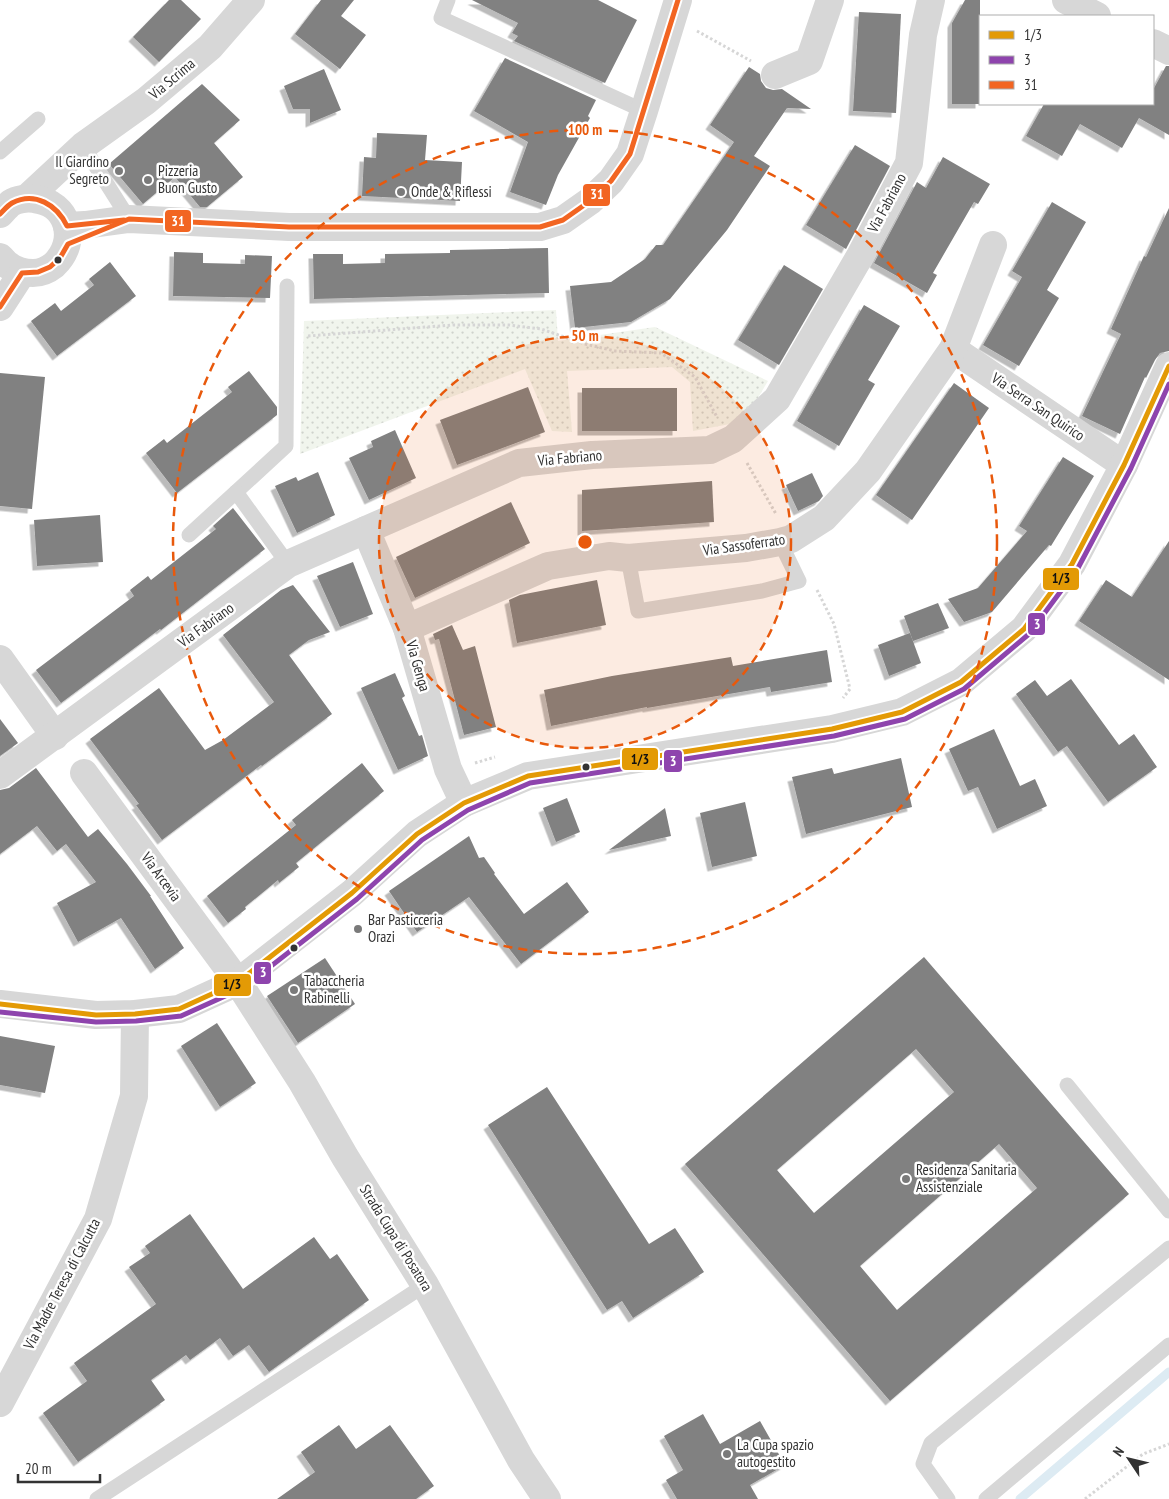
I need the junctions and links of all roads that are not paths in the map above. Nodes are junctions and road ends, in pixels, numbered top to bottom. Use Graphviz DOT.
graph roads {
  1 [pos="252,0"];
  2 [pos="448,0"];
  3 [pos="830,0"];
  4 [pos="931,0"];
  5 [pos="1066,0"];
  6 [pos="676,9"];
  7 [pos="1095,15"];
  8 [pos="1154,44"];
  9 [pos="1169,51"];
  10 [pos="775,75"];
  11 [pos="644,111"];
  12 [pos="38,119"];
  13 [pos="83,146"];
  14 [pos="0,152"];
  15 [pos="27,198"];
  16 [pos="0,214"];
  17 [pos="129,219"];
  18 [pos="64,226"];
  19 [pos="993,245"];
  20 [pos="0,257"];
  21 [pos="22,273"];
  22 [pos="287,286"];
  23 [pos="0,307"];
  24 [pos="953,349"];
  25 [pos="1169,366"];
  26 [pos="1124,465"];
  27 [pos="236,492"];
  28 [pos="779,529"];
  29 [pos="366,530"];
  30 [pos="189,535"];
  31 [pos="628,558"];
  32 [pos="288,564"];
  33 [pos="407,628"];
  34 [pos="0,659"];
  35 [pos="55,736"];
  36 [pos="84,773"];
  37 [pos="0,775"];
  38 [pos="464,803"];
  39 [pos="238,982"];
  40 [pos="0,1004"];
  41 [pos="135,1014"];
  42 [pos="1067,1085"];
  43 [pos="1169,1211"];
  44 [pos="1169,1248"];
  45 [pos="425,1285"];
  46 [pos="1169,1345"];
  47 [pos="0,1403"];
  48 [pos="97,1499"];
  49 [pos="547,1499"];
  50 [pos="948,1499"];
  51 [pos="986,1499"];
  1 -- 13 [label="street, Via Scrima"];
  2 -- 11 [label="lane"];
  3 -- 10 [label="street"];
  4 -- 29 [label="street, Via Fabriano"];
  5 -- 7 [label="street"];
  6 -- 11 [label="street"];
  8 -- 9 [label="street"];
  11 -- 17 [label="street"];
  12 -- 14 [label="lane"];
  13 -- 15 [label="street, Via Scrima"];
  13 -- 17 [label="lane"];
  13 -- 18 [label="street"];
  15 -- 16 [label="street, Via Scrima"];
  15 -- 18 [label="street"];
  17 -- 18 [label="street"];
  18 -- 21 [label="street"];
  19 -- 24 [label="street, Via Sassoferrato"];
  20 -- 21 [label="street"];
  21 -- 23 [label="street"];
  22 -- 27 [label="lane"];
  24 -- 26 [label="street, Via Serra San Quirico"];
  24 -- 28 [label="street, Via Sassoferrato"];
  25 -- 26 [label="street"];
  26 -- 38 [label="street"];
  27 -- 30 [label="lane"];
  27 -- 32 [label="lane"];
  28 -- 31 [label="street, Via Sassoferrato"];
  28 -- 31 [label="lane"];
  29 -- 32 [label="street, Via Fabriano"];
  29 -- 33 [label="street, Via Genga"];
  31 -- 33 [label="street, Via Sassoferrato"];
  32 -- 35 [label="street, Via Fabriano"];
  33 -- 38 [label="street, Via Genga"];
  34 -- 35 [label="street"];
  35 -- 37 [label="street, Via Fabriano"];
  36 -- 39 [label="street, Via Arcevia"];
  38 -- 39 [label="street"];
  39 -- 41 [label="street"];
  39 -- 45 [label="street, Strada Cupa di Posatora"];
  40 -- 41 [label="street"];
  41 -- 47 [label="street, Via Madre Teresa di Calcutta"];
  42 -- 43 [label="lane"];
  44 -- 50 [label="lane"];
  45 -- 48 [label="lane"];
  45 -- 49 [label="street, Strada Cupa di Posatora"];
  46 -- 51 [label="lane"];
}
